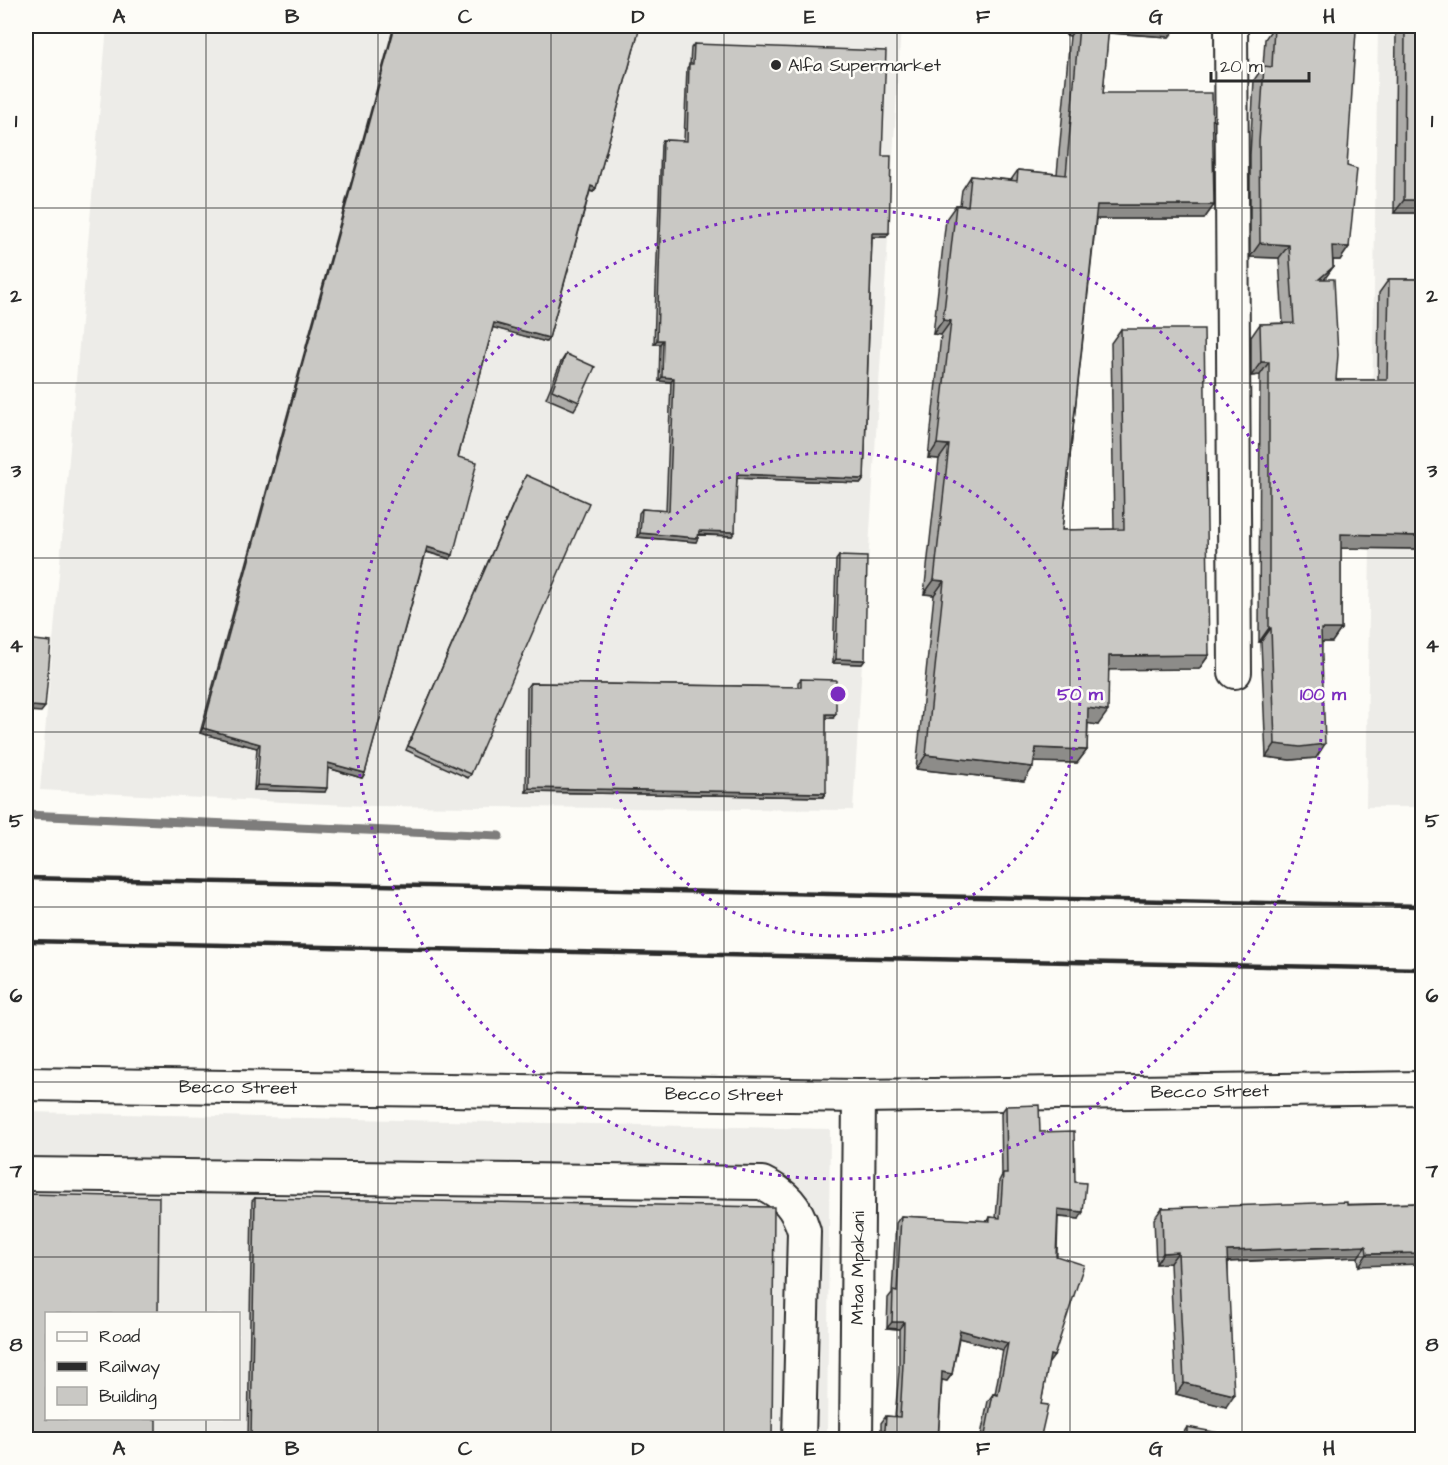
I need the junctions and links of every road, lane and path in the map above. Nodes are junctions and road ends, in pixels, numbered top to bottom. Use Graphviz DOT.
graph roads {
  1 [pos="1231,26"];
  2 [pos="1235,672"];
  3 [pos="26,1084"];
  4 [pos="1422,1088"];
  5 [pos="859,1096"];
  6 [pos="26,1174"];
  7 [pos="799,1440"];
  8 [pos="856,1440"];
  1 -- 2 [label="street"];
  3 -- 5 [label="street, Becco Street"];
  4 -- 5 [label="street, Becco Street"];
  5 -- 8 [label="street, Mtaa Mpakani"];
  6 -- 7 [label="street"];
}
